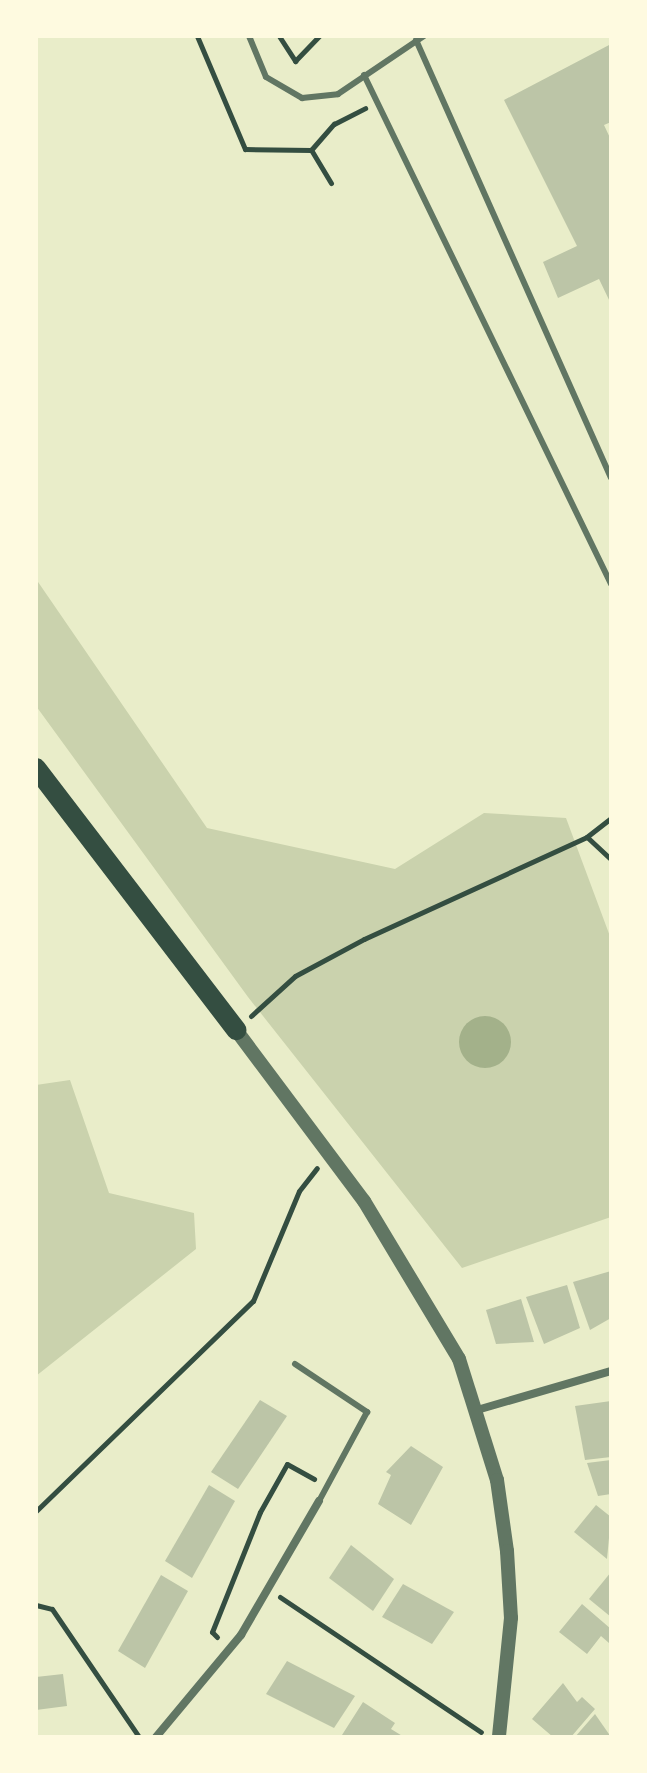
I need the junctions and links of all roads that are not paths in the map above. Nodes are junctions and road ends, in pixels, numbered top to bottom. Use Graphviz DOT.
graph roads {
  1 [pos="249,36"];
  2 [pos="424,36"];
  3 [pos="416,40"];
  4 [pos="364,75"];
  5 [pos="611,478"];
  6 [pos="611,584"];
  7 [pos="36,768"];
  8 [pos="236,1030"];
  9 [pos="295,1364"];
  10 [pos="611,1371"];
  11 [pos="477,1410"];
  12 [pos="319,1501"];
  13 [pos="156,1737"];
  14 [pos="499,1737"];
  1 -- 4 [label="lane"];
  2 -- 3 [label="lane"];
  3 -- 4 [label="lane"];
  3 -- 5 [label="lane"];
  4 -- 6 [label="lane"];
  7 -- 8 [label="main road"];
  8 -- 11 [label="street"];
  9 -- 12 [label="lane"];
  10 -- 11 [label="street"];
  11 -- 14 [label="street"];
  12 -- 13 [label="street"];
}
